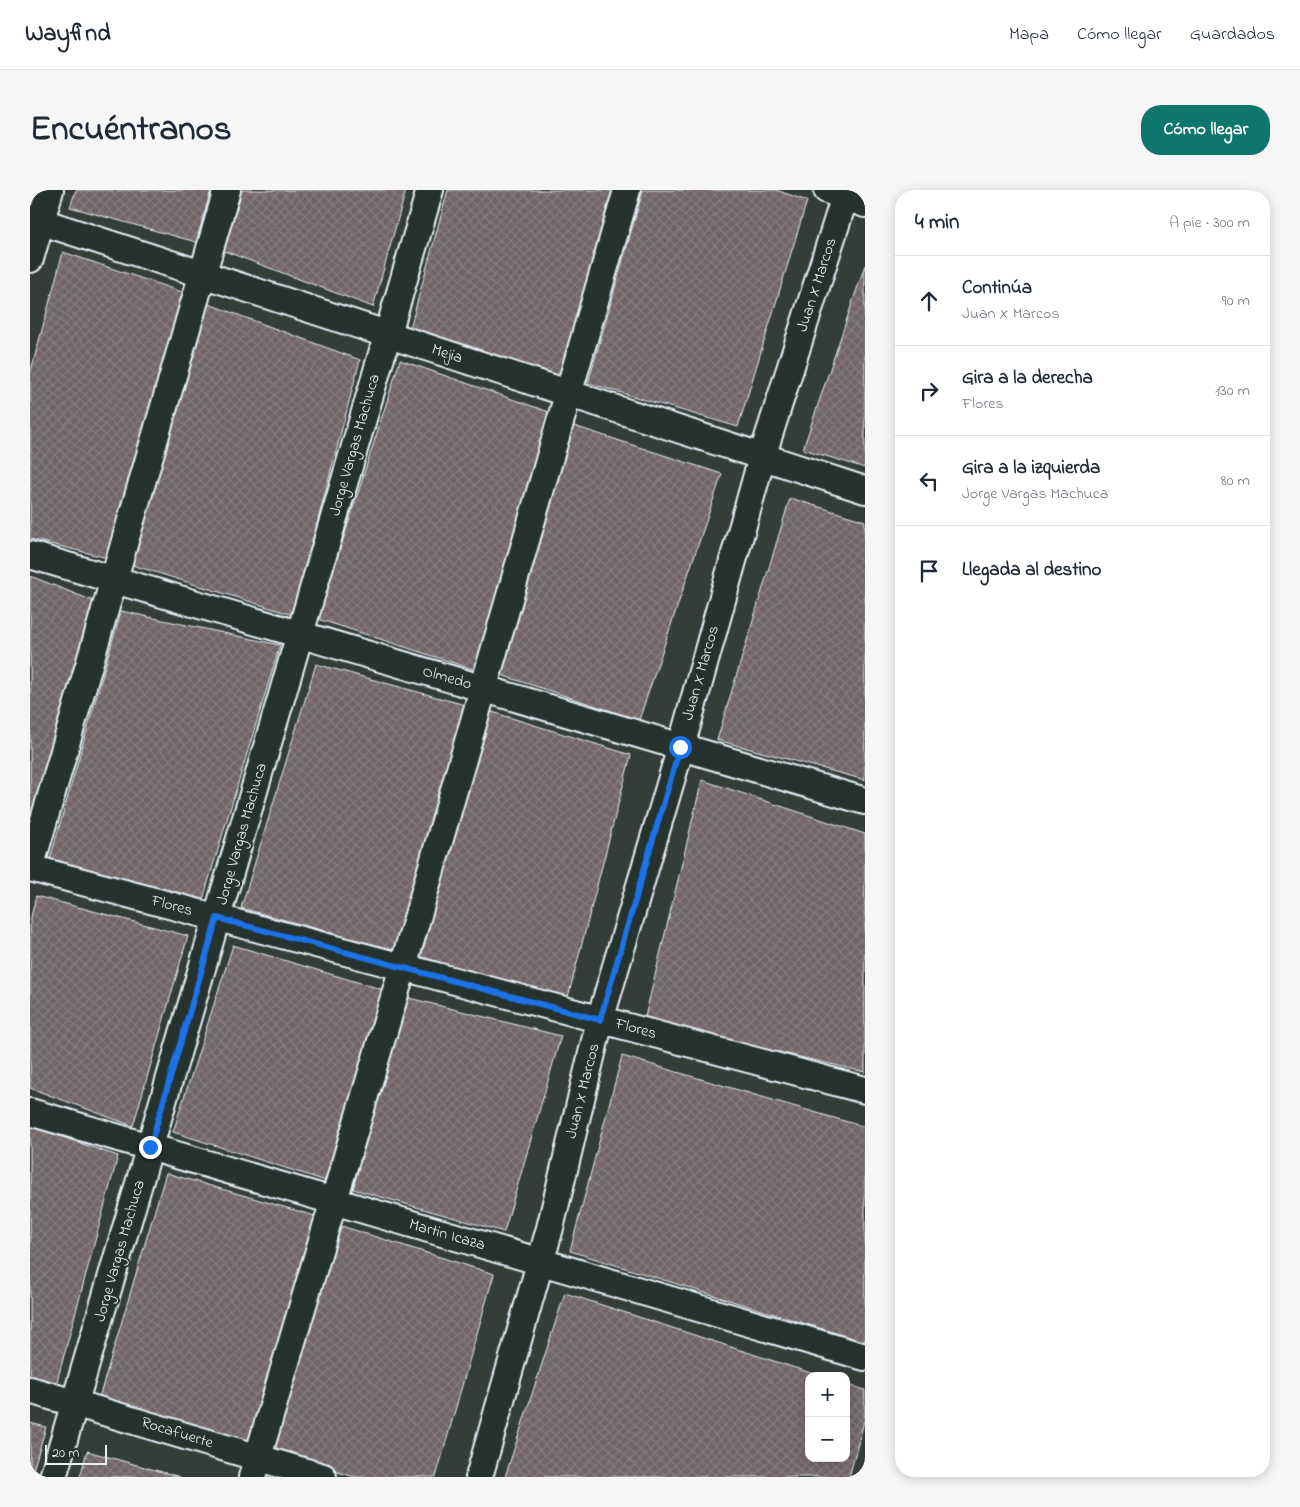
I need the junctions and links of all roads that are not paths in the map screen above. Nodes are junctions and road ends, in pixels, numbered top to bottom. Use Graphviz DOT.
graph roads {
  1 [pos="50,190"];
  2 [pos="227,190"];
  3 [pos="430,190"];
  4 [pos="628,190"];
  5 [pos="846,195"];
  6 [pos="35,220"];
  7 [pos="30,259"];
  8 [pos="203,274"];
  9 [pos="388,335"];
  10 [pos="569,394"];
  11 [pos="762,457"];
  12 [pos="865,490"];
  13 [pos="30,555"];
  14 [pos="114,580"];
  15 [pos="300,635"];
  16 [pos="483,689"];
  17 [pos="680,747"];
  18 [pos="865,801"];
  19 [pos="30,868"];
  20 [pos="217,918"];
  21 [pos="403,967"];
  22 [pos="600,1020"];
  23 [pos="865,1090"];
  24 [pos="30,1112"];
  25 [pos="150,1147"];
  26 [pos="332,1201"];
  27 [pos="540,1262"];
  28 [pos="865,1358"];
  29 [pos="30,1390"];
  30 [pos="75,1403"];
  31 [pos="255,1467"];
  32 [pos="53,1477"];
  33 [pos="324,1477"];
  34 [pos="479,1477"];
  1 -- 6 [label="street"];
  2 -- 8 [label="street"];
  3 -- 9 [label="street, Jorge Vargas Machuca"];
  4 -- 10 [label="street"];
  5 -- 11 [label="street, Juan X Marcos"];
  6 -- 7 [label="street"];
  6 -- 8 [label="street, Mejia"];
  8 -- 9 [label="street, Mejia"];
  8 -- 14 [label="street"];
  9 -- 10 [label="street, Mejia"];
  9 -- 15 [label="street, Jorge Vargas Machuca"];
  10 -- 11 [label="street, Mejia"];
  10 -- 16 [label="street"];
  11 -- 12 [label="street, Mejia"];
  11 -- 17 [label="street, Juan X Marcos"];
  13 -- 14 [label="street, Olmedo"];
  14 -- 15 [label="street, Olmedo"];
  14 -- 19 [label="street"];
  15 -- 16 [label="street, Olmedo"];
  15 -- 20 [label="street, Jorge Vargas Machuca"];
  16 -- 17 [label="street, Olmedo"];
  16 -- 21 [label="street"];
  17 -- 18 [label="street, Olmedo"];
  17 -- 22 [label="street, Juan X Marcos"];
  19 -- 20 [label="street, Flores"];
  20 -- 21 [label="street, Flores"];
  20 -- 25 [label="street, Jorge Vargas Machuca"];
  21 -- 22 [label="street, Flores"];
  21 -- 26 [label="street"];
  22 -- 23 [label="street, Flores"];
  22 -- 27 [label="street, Juan X Marcos"];
  24 -- 25 [label="street, Martin Icaza"];
  25 -- 26 [label="street, Martin Icaza"];
  25 -- 30 [label="street, Jorge Vargas Machuca"];
  26 -- 27 [label="street, Martin Icaza"];
  26 -- 31 [label="street"];
  27 -- 28 [label="street, Martin Icaza"];
  27 -- 34 [label="street, Juan X Marcos"];
  29 -- 30 [label="street, Rocafuerte"];
  30 -- 31 [label="street, Rocafuerte"];
  30 -- 32 [label="street, Jorge Vargas Machuca"];
  31 -- 33 [label="street, Rocafuerte"];
}
